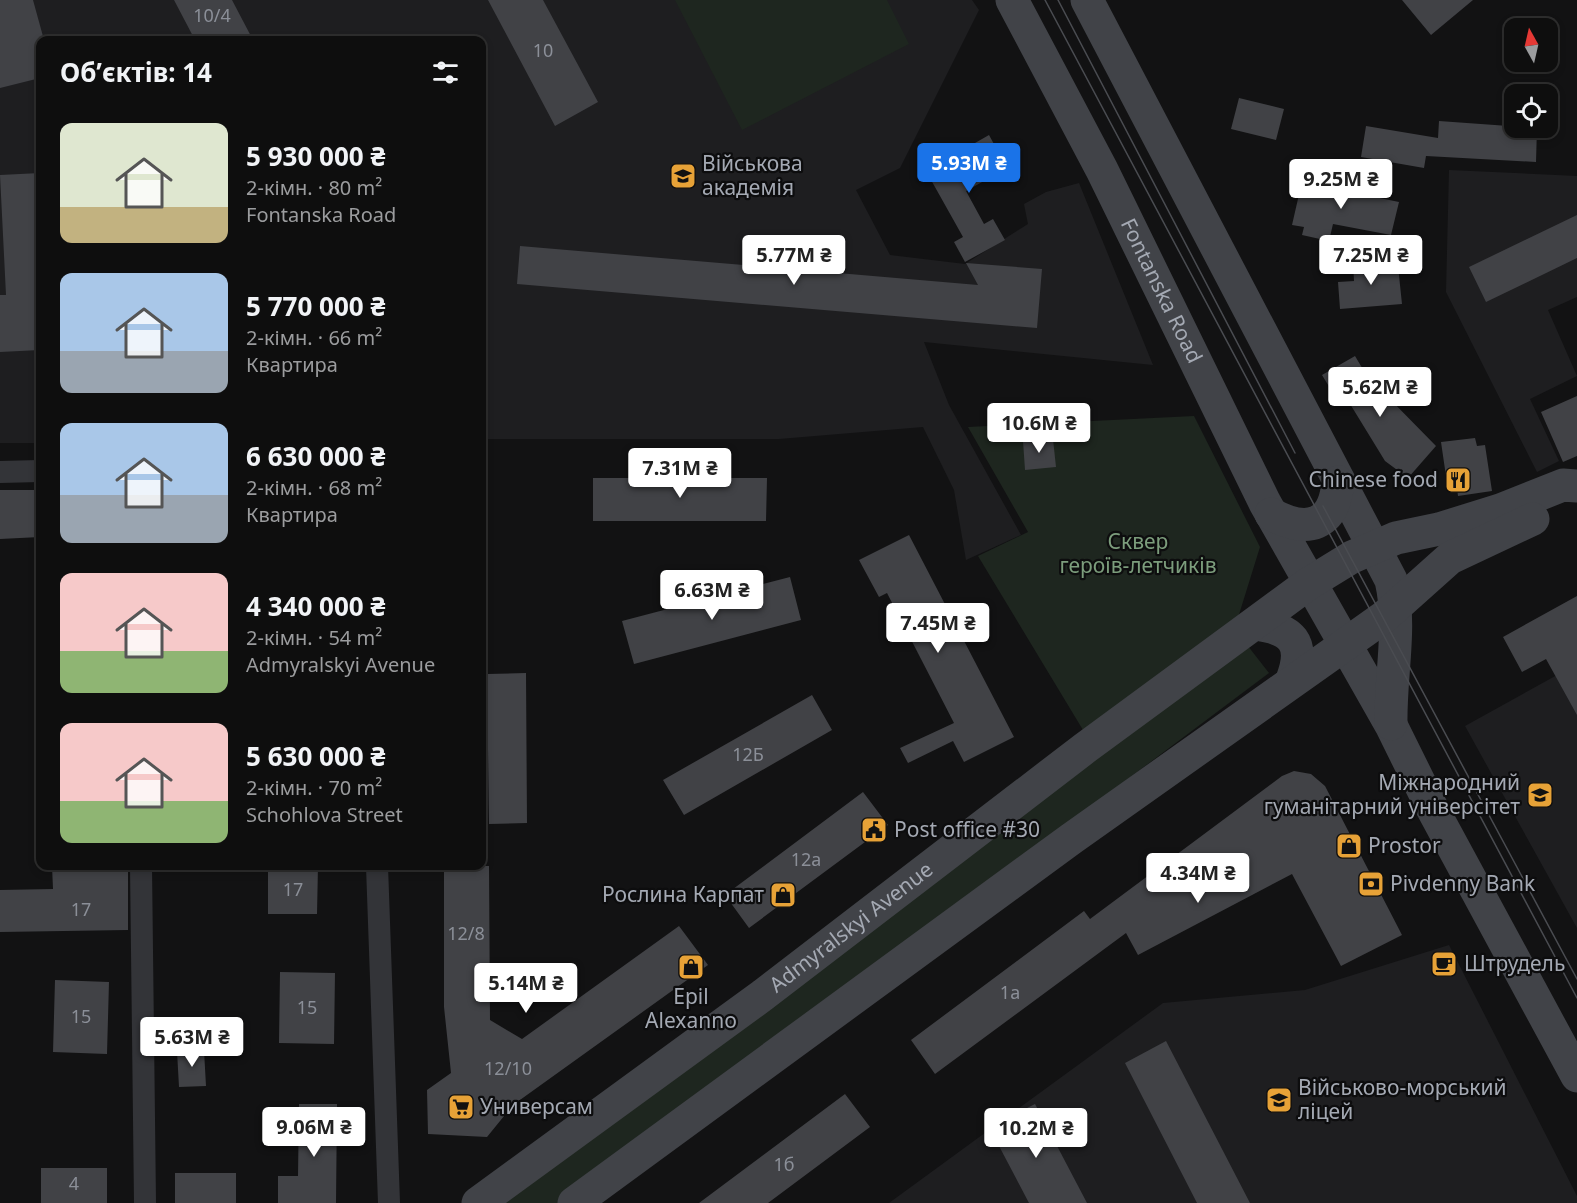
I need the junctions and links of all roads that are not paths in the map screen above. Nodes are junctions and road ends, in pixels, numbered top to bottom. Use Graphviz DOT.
graph roads {
  1 [pos="1012,0"];
  2 [pos="1087,0"];
  3 [pos="36,471"];
  4 [pos="0,472"];
  5 [pos="1338,482"];
  6 [pos="1577,486"];
  7 [pos="1577,497"];
  8 [pos="1271,514"];
  9 [pos="1376,546"];
  10 [pos="1308,584"];
  11 [pos="1397,606"];
  12 [pos="1255,624"];
  13 [pos="1344,646"];
  14 [pos="1292,680"];
  15 [pos="1391,725"];
  16 [pos="141,870"];
  17 [pos="377,870"];
  18 [pos="1577,1076"];
  19 [pos="145,1203"];
  20 [pos="389,1203"];
  21 [pos="478,1203"];
  22 [pos="574,1203"];
  1 -- 8 [label="main road, Fontanska Road"];
  2 -- 5 [label="main road"];
  3 -- 4 [label="street"];
  5 -- 8 [label="main road"];
  5 -- 9 [label="main road"];
  6 -- 9 [label="main road, Admyralskyi Avenue"];
  7 -- 11 [label="main road"];
  8 -- 10 [label="main road, Fontanska Road"];
  9 -- 10 [label="main road, Admyralskyi Avenue"];
  9 -- 11 [label="main road"];
  10 -- 12 [label="main road, Admyralskyi Avenue"];
  10 -- 13 [label="main road, Fontanska Road"];
  11 -- 13 [label="main road"];
  11 -- 15 [label="main road"];
  12 -- 14 [label="main road"];
  12 -- 21 [label="main road, Admyralskyi Avenue"];
  13 -- 14 [label="main road"];
  13 -- 15 [label="main road"];
  14 -- 22 [label="main road"];
  15 -- 18 [label="main road"];
  16 -- 19 [label="street"];
  17 -- 20 [label="street"];
}
